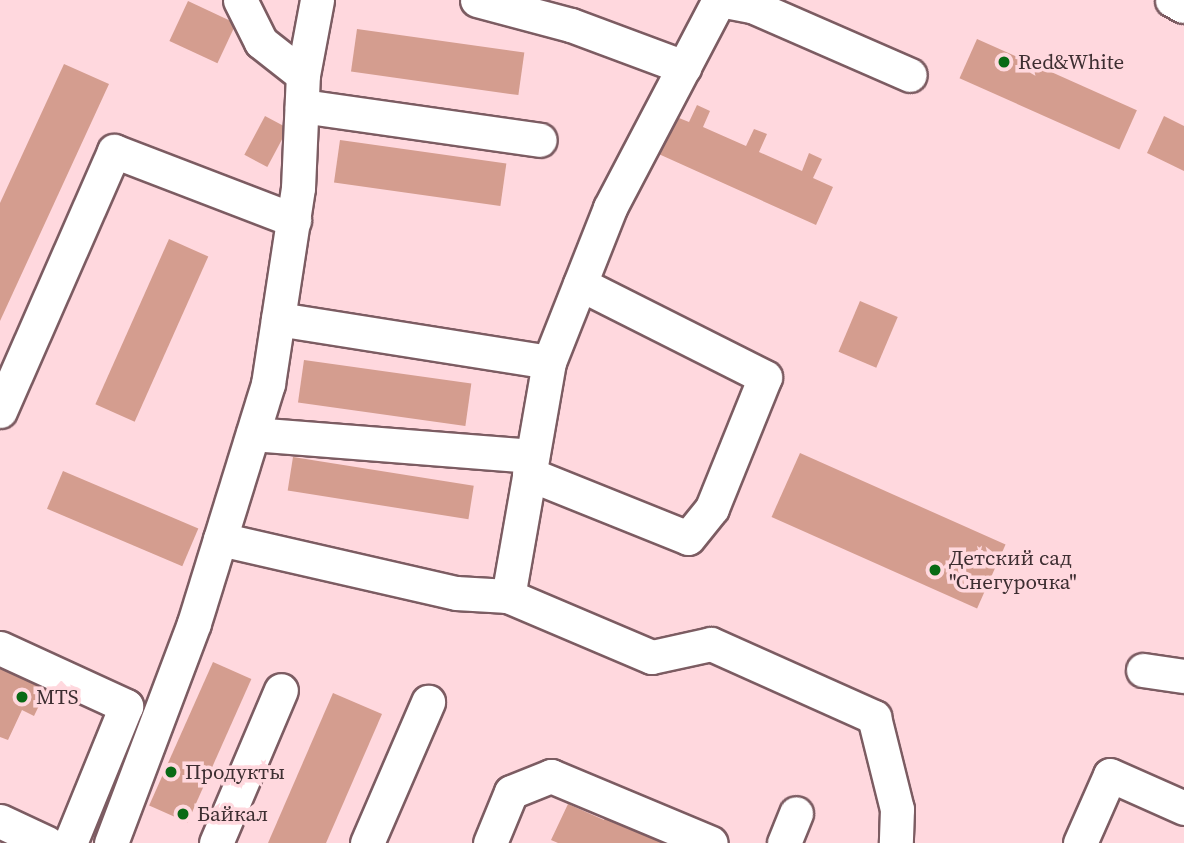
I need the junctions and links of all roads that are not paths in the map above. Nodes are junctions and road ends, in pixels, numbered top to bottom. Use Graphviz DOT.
graph roads {
  1 [pos="240,0"];
  2 [pos="317,0"];
  3 [pos="477,0"];
  4 [pos="719,0"];
  5 [pos="1172,0"];
  6 [pos="1184,6"];
  7 [pos="684,67"];
  8 [pos="910,75"];
  9 [pos="303,90"];
  10 [pos="540,141"];
  11 [pos="293,220"];
  12 [pos="580,284"];
  13 [pos="278,319"];
  14 [pos="549,362"];
  15 [pos="0,411"];
  16 [pos="253,434"];
  17 [pos="531,465"];
  18 [pos="220,539"];
  19 [pos="508,596"];
  20 [pos="0,648"];
  21 [pos="1143,670"];
  22 [pos="1184,676"];
  23 [pos="281,690"];
  24 [pos="428,702"];
  25 [pos="1184,808"];
  26 [pos="0,821"];
  27 [pos="47,843"];
  28 [pos="70,843"];
  29 [pos="111,843"];
  30 [pos="216,843"];
  31 [pos="367,843"];
  32 [pos="491,843"];
  33 [pos="712,843"];
  34 [pos="896,843"];
  35 [pos="1080,843"];
  1 -- 9 [label="street"];
  2 -- 9 [label="street"];
  3 -- 7 [label="street"];
  4 -- 7 [label="street"];
  4 -- 8 [label="street"];
  5 -- 6 [label="street"];
  7 -- 12 [label="street"];
  9 -- 10 [label="street"];
  9 -- 11 [label="street"];
  11 -- 13 [label="street"];
  11 -- 15 [label="street"];
  12 -- 14 [label="street"];
  12 -- 17 [label="street"];
  13 -- 14 [label="street"];
  13 -- 16 [label="street"];
  14 -- 17 [label="street"];
  16 -- 17 [label="street"];
  16 -- 18 [label="street"];
  17 -- 19 [label="street"];
  18 -- 19 [label="street"];
  18 -- 29 [label="street"];
  19 -- 34 [label="street"];
  20 -- 28 [label="street"];
  21 -- 22 [label="street"];
  23 -- 30 [label="street"];
  24 -- 31 [label="street"];
  25 -- 35 [label="street"];
  26 -- 27 [label="street"];
  32 -- 33 [label="street"];
}
